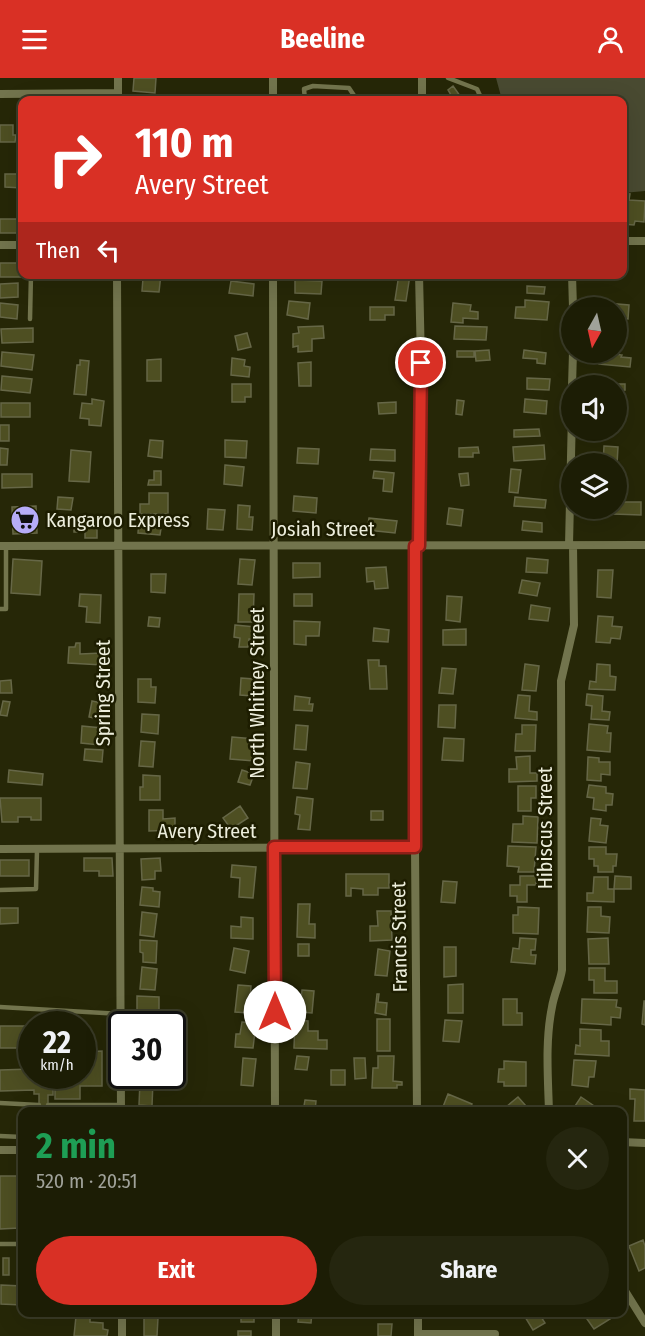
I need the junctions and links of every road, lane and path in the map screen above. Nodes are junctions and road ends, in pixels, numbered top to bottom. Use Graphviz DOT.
graph roads {
  1 [pos="118,78"];
  2 [pos="273,78"];
  3 [pos="422,78"];
  4 [pos="448,78"];
  5 [pos="0,94"];
  6 [pos="79,96"];
  7 [pos="118,96"];
  8 [pos="273,96"];
  9 [pos="305,96"];
  10 [pos="353,96"];
  11 [pos="422,96"];
  12 [pos="480,96"];
  13 [pos="627,241"];
  14 [pos="645,241"];
  15 [pos="0,245"];
  16 [pos="18,245"];
  17 [pos="31,279"];
  18 [pos="117,279"];
  19 [pos="273,279"];
  20 [pos="419,279"];
  21 [pos="572,279"];
  22 [pos="573,297"];
  23 [pos="30,319"];
  24 [pos="572,441"];
  25 [pos="273,545"];
  26 [pos="571,545"];
  27 [pos="645,545"];
  28 [pos="3,546"];
  29 [pos="417,546"];
  30 [pos="119,547"];
  31 [pos="0,609"];
  32 [pos="274,847"];
  33 [pos="415,847"];
  34 [pos="37,848"];
  35 [pos="120,848"];
  36 [pos="0,849"];
  37 [pos="0,890"];
  38 [pos="0,1007"];
  39 [pos="121,1011"];
  40 [pos="108,1013"];
  41 [pos="121,1089"];
  42 [pos="0,1103"];
  43 [pos="39,1105"];
  44 [pos="48,1105"];
  45 [pos="107,1105"];
  46 [pos="116,1107"];
  47 [pos="121,1107"];
  48 [pos="275,1107"];
  49 [pos="417,1107"];
  50 [pos="549,1107"];
  51 [pos="0,1136"];
  52 [pos="18,1137"];
  53 [pos="627,1142"];
  54 [pos="645,1143"];
  55 [pos="0,1150"];
  56 [pos="18,1150"];
  57 [pos="0,1244"];
  58 [pos="18,1244"];
  59 [pos="627,1294"];
  60 [pos="122,1317"];
  61 [pos="276,1317"];
  62 [pos="418,1317"];
  63 [pos="645,1323"];
  64 [pos="495,1334"];
  65 [pos="418,1335"];
  66 [pos="122,1336"];
  67 [pos="276,1336"];
  1 -- 7 [label="street"];
  2 -- 8 [label="street"];
  3 -- 11 [label="street"];
  4 -- 12 [label="lane"];
  5 -- 6 [label="street"];
  9 -- 10 [label="lane"];
  13 -- 14 [label="street"];
  15 -- 16 [label="street"];
  17 -- 23 [label="lane"];
  18 -- 30 [label="street, Spring Street"];
  19 -- 25 [label="street, North Whitney Street"];
  20 -- 29 [label="street, Francis Street"];
  21 -- 22 [label="street"];
  24 -- 26 [label="street, Hibiscus Street"];
  25 -- 29 [label="street, Josiah Street"];
  25 -- 30 [label="street, Josiah Street"];
  25 -- 32 [label="street, North Whitney Street"];
  26 -- 27 [label="street, Josiah Street"];
  26 -- 29 [label="street, Josiah Street"];
  26 -- 50 [label="street, Hibiscus Street"];
  28 -- 30 [label="street, Josiah Street"];
  28 -- 31 [label="lane"];
  29 -- 33 [label="street, Francis Street"];
  30 -- 35 [label="street, Spring Street"];
  32 -- 33 [label="street, Avery Street"];
  32 -- 35 [label="street, Avery Street"];
  32 -- 48 [label="street, North Whitney Street"];
  33 -- 49 [label="street, Francis Street"];
  34 -- 35 [label="street, Avery Street"];
  34 -- 36 [label="street, Avery Street"];
  34 -- 37 [label="lane"];
  35 -- 39 [label="street, Spring Street"];
  38 -- 40 [label="lane"];
  41 -- 47 [label="street, Spring Street"];
  42 -- 43 [label="lane"];
  44 -- 45 [label="lane"];
  45 -- 46 [label="lane"];
  51 -- 52 [label="lane"];
  53 -- 54 [label="street"];
  55 -- 56 [label="street"];
  57 -- 58 [label="lane"];
  59 -- 63 [label="street"];
  60 -- 66 [label="street"];
  61 -- 67 [label="street"];
  62 -- 65 [label="street"];
  64 -- 65 [label="street"];
}
